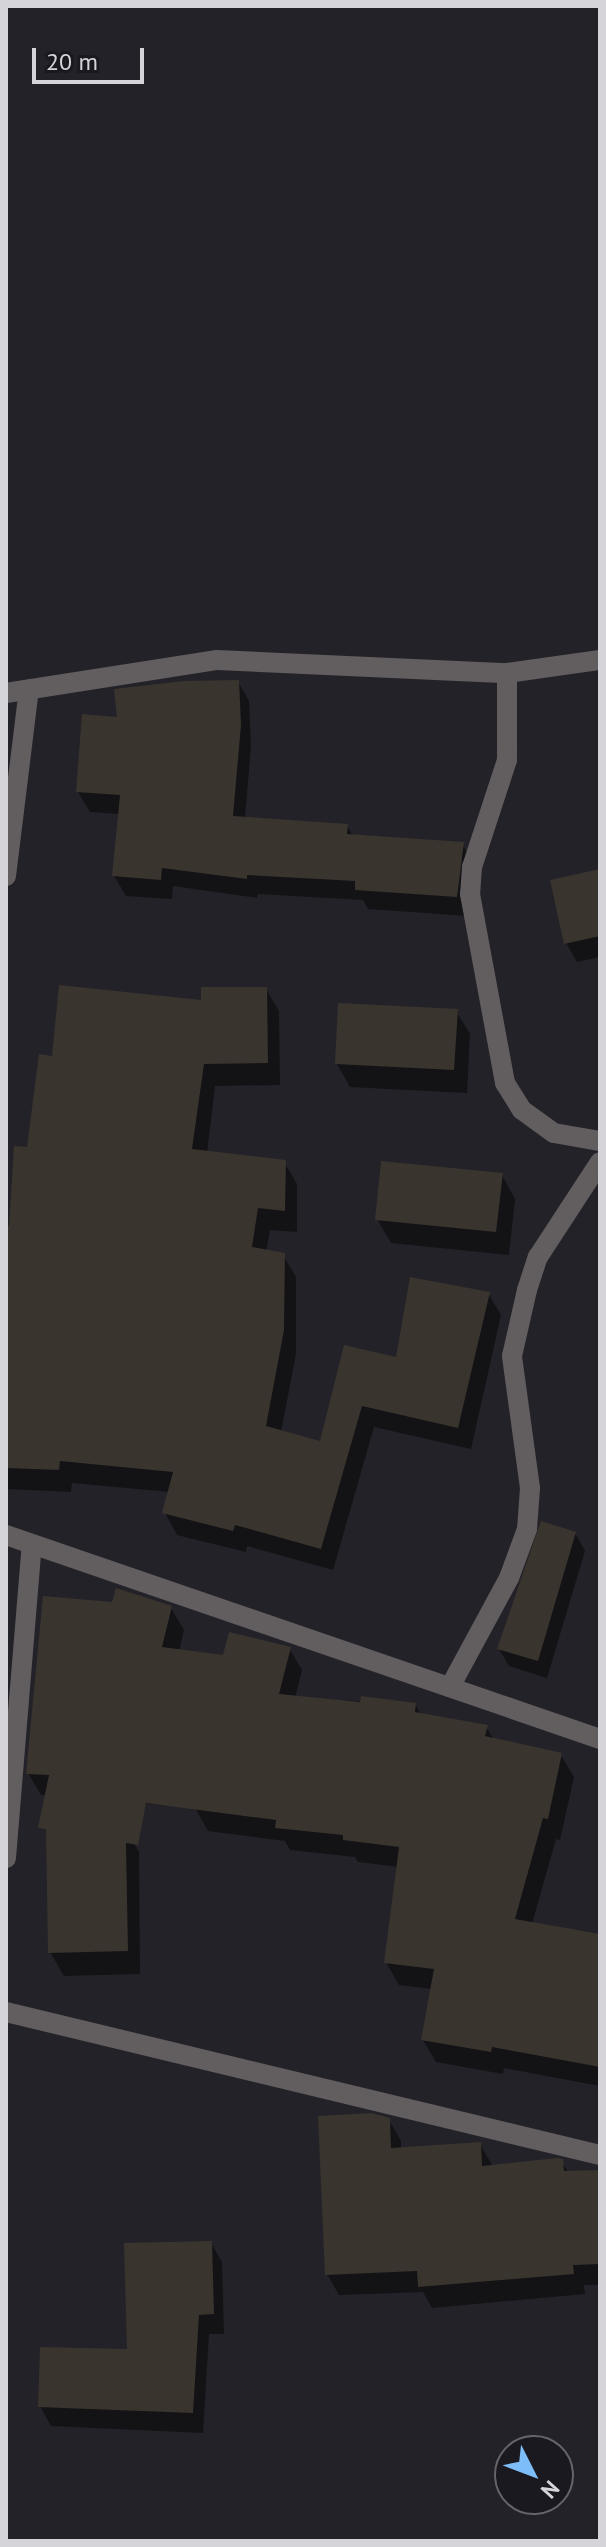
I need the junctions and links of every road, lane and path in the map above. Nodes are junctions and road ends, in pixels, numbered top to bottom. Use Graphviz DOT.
graph roads {
  1 [pos="600,660"];
  2 [pos="507,673"];
  3 [pos="29,689"];
  4 [pos="6,693"];
  5 [pos="6,876"];
  6 [pos="600,1141"];
  7 [pos="600,1162"];
  8 [pos="6,1535"];
  9 [pos="32,1545"];
  10 [pos="450,1687"];
  11 [pos="600,1739"];
  12 [pos="6,1858"];
  13 [pos="6,2012"];
  14 [pos="600,2155"];
  1 -- 2 [label="street"];
  2 -- 3 [label="street"];
  2 -- 6 [label="street"];
  3 -- 4 [label="street"];
  3 -- 5 [label="street"];
  7 -- 10 [label="street"];
  8 -- 9 [label="street"];
  9 -- 10 [label="street"];
  9 -- 12 [label="street"];
  10 -- 11 [label="street"];
  13 -- 14 [label="street"];
}
